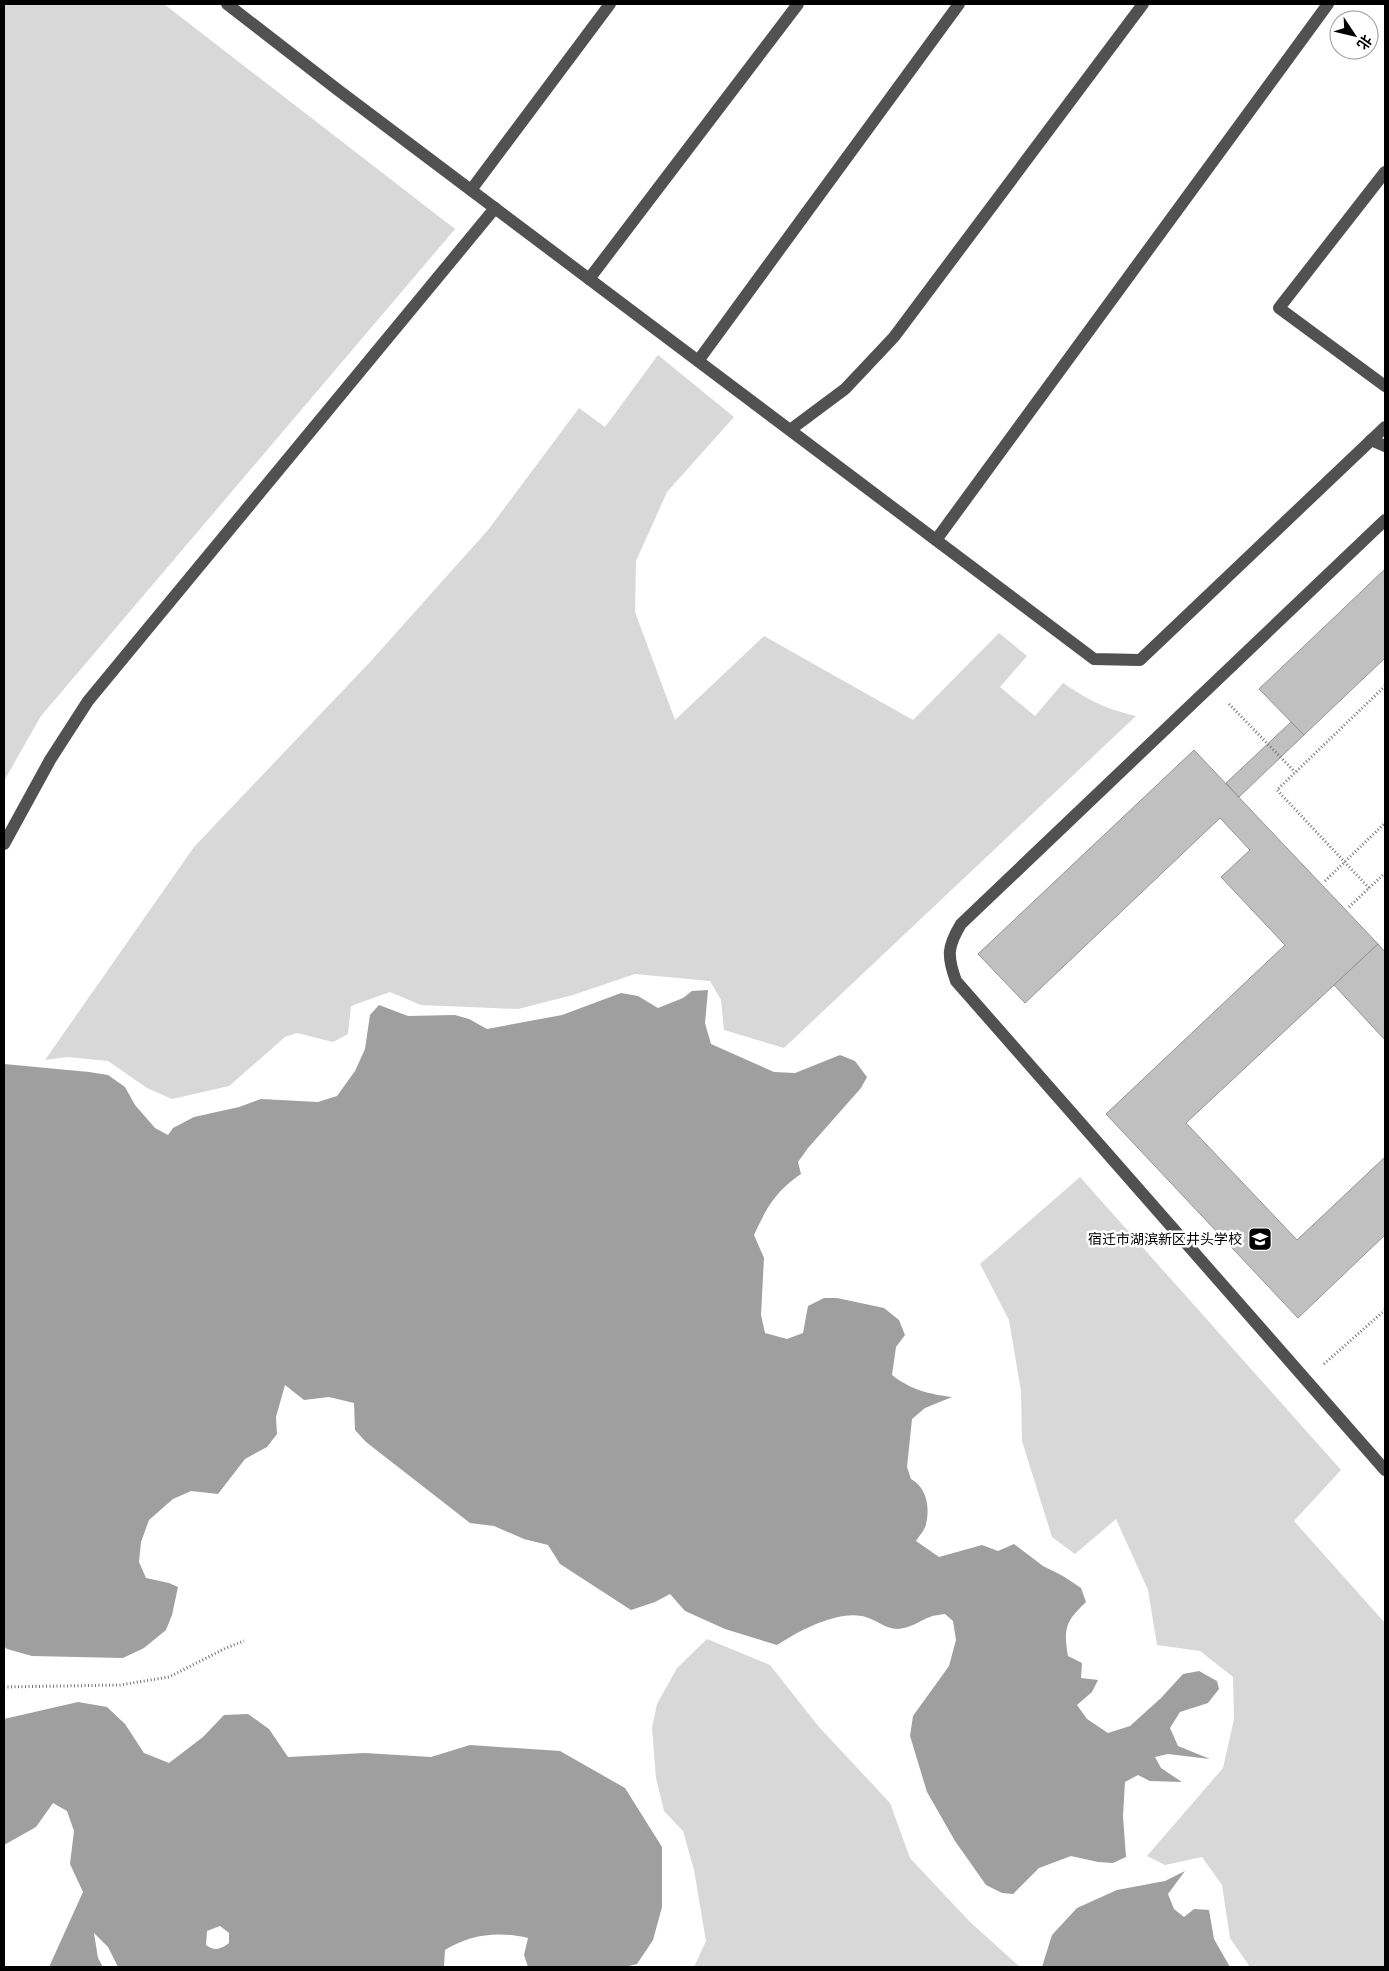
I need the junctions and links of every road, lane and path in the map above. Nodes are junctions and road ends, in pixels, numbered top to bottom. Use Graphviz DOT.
graph roads {
  1 [pos="227,4"];
  2 [pos="610,4"];
  3 [pos="798,4"];
  4 [pos="959,4"];
  5 [pos="1143,4"];
  6 [pos="1328,4"];
  7 [pos="1385,172"];
  8 [pos="471,190"];
  9 [pos="495,208"];
  10 [pos="589,279"];
  11 [pos="698,361"];
  12 [pos="1385,386"];
  13 [pos="1385,427"];
  14 [pos="790,430"];
  15 [pos="1371,440"];
  16 [pos="1385,446"];
  17 [pos="1385,520"];
  18 [pos="936,540"];
  19 [pos="1211,686"];
  20 [pos="1385,686"];
  21 [pos="1295,772"];
  22 [pos="1385,824"];
  23 [pos="4,844"];
  24 [pos="1345,862"];
  25 [pos="1385,873"];
  26 [pos="1325,880"];
  27 [pos="1369,888"];
  28 [pos="1349,907"];
  29 [pos="1385,1310"];
  30 [pos="1306,1380"];
  31 [pos="1385,1470"];
  32 [pos="244,1641"];
  33 [pos="4,1687"];
  1 -- 8 [label="street"];
  2 -- 8 [label="street"];
  3 -- 10 [label="street"];
  4 -- 11 [label="street"];
  5 -- 14 [label="street"];
  6 -- 18 [label="street"];
  7 -- 12 [label="street"];
  8 -- 9 [label="street"];
  9 -- 10 [label="street"];
  9 -- 23 [label="street"];
  10 -- 11 [label="street"];
  11 -- 14 [label="street"];
  13 -- 15 [label="street"];
  14 -- 18 [label="street"];
  15 -- 16 [label="street"];
  15 -- 18 [label="street"];
  17 -- 19 [label="street"];
  19 -- 21 [label="path"];
  19 -- 30 [label="street"];
  20 -- 21 [label="path"];
  21 -- 24 [label="path"];
  22 -- 24 [label="path"];
  24 -- 26 [label="path"];
  24 -- 27 [label="path"];
  25 -- 27 [label="path"];
  27 -- 28 [label="path"];
  29 -- 30 [label="path"];
  30 -- 31 [label="street"];
  32 -- 33 [label="path"];
}
